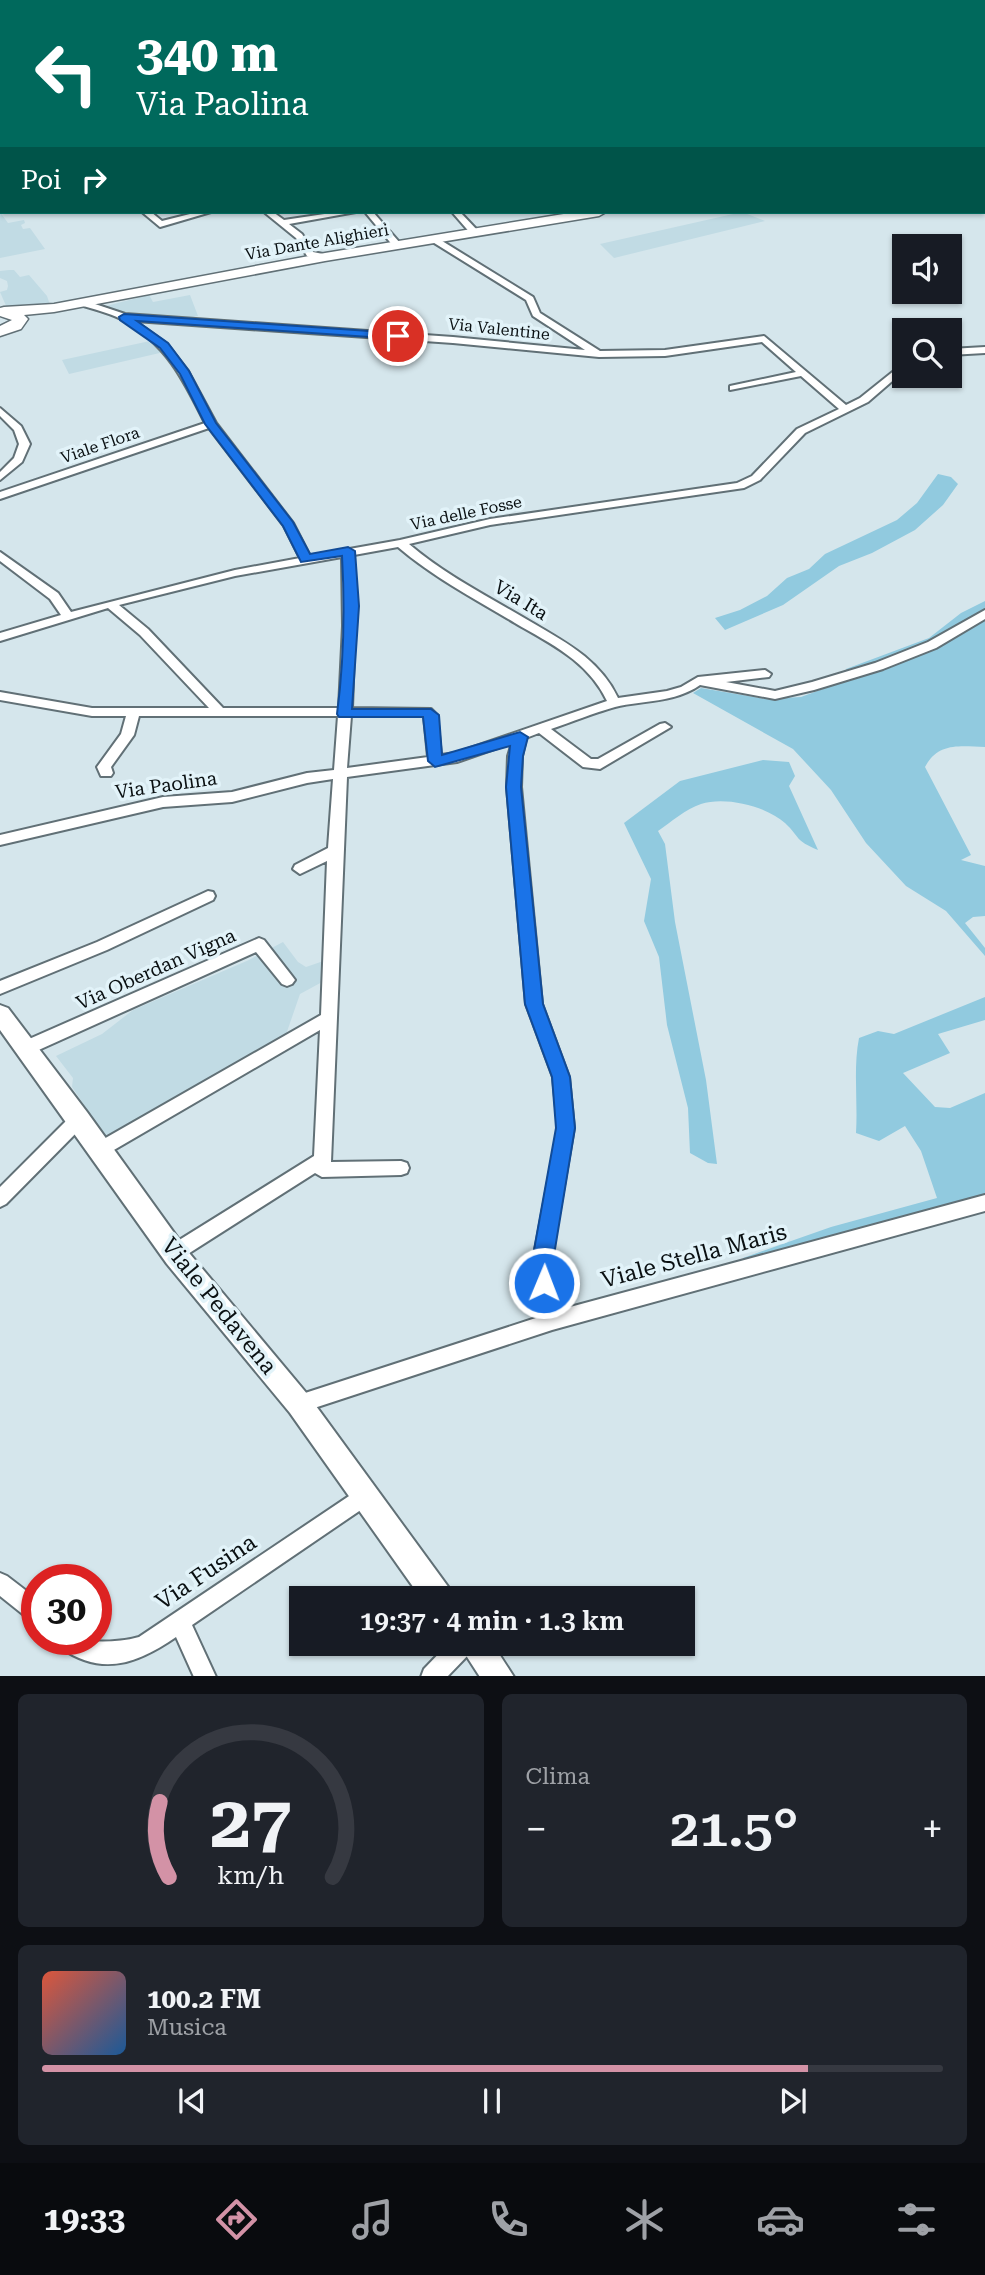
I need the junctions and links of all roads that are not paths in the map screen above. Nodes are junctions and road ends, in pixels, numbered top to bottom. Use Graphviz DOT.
graph roads {
  1 [pos="148,214"];
  2 [pos="199,214"];
  3 [pos="271,214"];
  4 [pos="339,214"];
  5 [pos="371,214"];
  6 [pos="459,214"];
  7 [pos="587,214"];
  8 [pos="283,223"];
  9 [pos="475,233"];
  10 [pos="434,239"];
  11 [pos="397,245"];
  12 [pos="308,251"];
  13 [pos="326,257"];
  14 [pos="290,264"];
  15 [pos="83,303"];
  16 [pos="2,312"];
  17 [pos="124,317"];
  18 [pos="5,330"];
  19 [pos="985,351"];
  20 [pos="962,352"];
  21 [pos="599,354"];
  22 [pos="804,373"];
  23 [pos="892,377"];
  24 [pos="734,388"];
  25 [pos="845,409"];
  26 [pos="0,411"];
  27 [pos="211,424"];
  28 [pos="0,477"];
  29 [pos="0,496"];
  30 [pos="400,543"];
  31 [pos="348,551"];
  32 [pos="0,555"];
  33 [pos="306,559"];
  34 [pos="110,604"];
  35 [pos="985,614"];
  36 [pos="69,617"];
  37 [pos="0,637"];
  38 [pos="765,674"];
  39 [pos="698,681"];
  40 [pos="0,696"];
  41 [pos="613,701"];
  42 [pos="133,713"];
  43 [pos="221,713"];
  44 [pos="344,714"];
  45 [pos="665,727"];
  46 [pos="542,729"];
  47 [pos="520,737"];
  48 [pos="435,761"];
  49 [pos="106,774"];
  50 [pos="339,775"];
  51 [pos="0,840"];
  52 [pos="335,851"];
  53 [pos="300,869"];
  54 [pos="208,896"];
  55 [pos="287,980"];
  56 [pos="0,988"];
  57 [pos="0,1014"];
  58 [pos="328,1018"];
  59 [pos="26,1048"];
  60 [pos="79,1119"];
  61 [pos="101,1149"];
  62 [pos="323,1159"];
  63 [pos="401,1168"];
  64 [pos="0,1199"];
  65 [pos="985,1203"];
  66 [pos="173,1253"];
  67 [pos="552,1321"];
  68 [pos="299,1405"];
  69 [pos="364,1496"];
  70 [pos="0,1583"];
  71 [pos="430,1586"];
  72 [pos="21,1600"];
  73 [pos="180,1622"];
  74 [pos="112,1654"];
  75 [pos="451,1656"];
  76 [pos="483,1656"];
  77 [pos="205,1676"];
  78 [pos="432,1676"];
  79 [pos="499,1676"];
  1 -- 2 [label="street"];
  3 -- 8 [label="street"];
  4 -- 8 [label="street"];
  5 -- 11 [label="street"];
  6 -- 9 [label="street"];
  7 -- 9 [label="main road, Via Dante Alighieri"];
  8 -- 12 [label="street"];
  9 -- 10 [label="main road, Via Dante Alighieri"];
  10 -- 11 [label="main road, Via Dante Alighieri"];
  10 -- 21 [label="street"];
  11 -- 13 [label="main road, Via Dante Alighieri"];
  12 -- 13 [label="street"];
  12 -- 14 [label="street"];
  13 -- 14 [label="main road, Via Dante Alighieri"];
  14 -- 15 [label="main road, Via Dante Alighieri"];
  15 -- 16 [label="main road, Via Dante Alighieri"];
  15 -- 17 [label="street"];
  15 -- 18 [label="main road, Via Dante Alighieri"];
  16 -- 18 [label="main road"];
  17 -- 21 [label="street, Via Valentine"];
  17 -- 27 [label="street"];
  19 -- 20 [label="street"];
  21 -- 22 [label="street, Via Valentine"];
  22 -- 24 [label="street"];
  22 -- 25 [label="street, Via Valentine"];
  23 -- 25 [label="street, Via delle Fosse"];
  25 -- 30 [label="street, Via delle Fosse"];
  26 -- 28 [label="street"];
  27 -- 29 [label="street, Viale Flora"];
  27 -- 33 [label="street"];
  30 -- 31 [label="street, Via delle Fosse"];
  30 -- 41 [label="street, Via Ita"];
  31 -- 33 [label="street, Via delle Fosse"];
  31 -- 44 [label="street"];
  32 -- 36 [label="street"];
  33 -- 34 [label="street, Via delle Fosse"];
  34 -- 36 [label="street, Via delle Fosse"];
  34 -- 43 [label="street"];
  35 -- 39 [label="street"];
  36 -- 37 [label="street, Via delle Fosse"];
  38 -- 39 [label="street, Via Paolina"];
  39 -- 41 [label="street, Via Paolina"];
  40 -- 42 [label="street"];
  41 -- 46 [label="street, Via Paolina"];
  42 -- 43 [label="street"];
  42 -- 49 [label="street"];
  43 -- 44 [label="street"];
  44 -- 48 [label="street"];
  44 -- 50 [label="street"];
  45 -- 46 [label="street"];
  46 -- 47 [label="street, Via Paolina"];
  47 -- 48 [label="street, Via Paolina"];
  47 -- 67 [label="street"];
  48 -- 50 [label="street, Via Paolina"];
  50 -- 51 [label="street, Via Paolina"];
  50 -- 52 [label="street"];
  52 -- 53 [label="street"];
  52 -- 58 [label="street"];
  54 -- 56 [label="street"];
  55 -- 59 [label="street, Via Oberdan Vigna"];
  57 -- 59 [label="main road, Viale Pedavena"];
  58 -- 61 [label="street"];
  58 -- 62 [label="street"];
  59 -- 60 [label="main road, Viale Pedavena"];
  60 -- 61 [label="main road, Viale Pedavena"];
  60 -- 64 [label="street"];
  61 -- 66 [label="main road, Viale Pedavena"];
  62 -- 63 [label="street"];
  62 -- 66 [label="street"];
  65 -- 67 [label="street, Viale Stella Maris"];
  66 -- 68 [label="main road, Viale Pedavena"];
  67 -- 68 [label="street, Viale Stella Maris"];
  68 -- 69 [label="main road, Viale Pedavena"];
  69 -- 71 [label="main road, Viale Pedavena"];
  69 -- 73 [label="street, Via Fusina"];
  70 -- 72 [label="street"];
  73 -- 74 [label="street, Via Fusina"];
  73 -- 77 [label="street"];
  75 -- 78 [label="street"];
  76 -- 79 [label="main road"];
}
